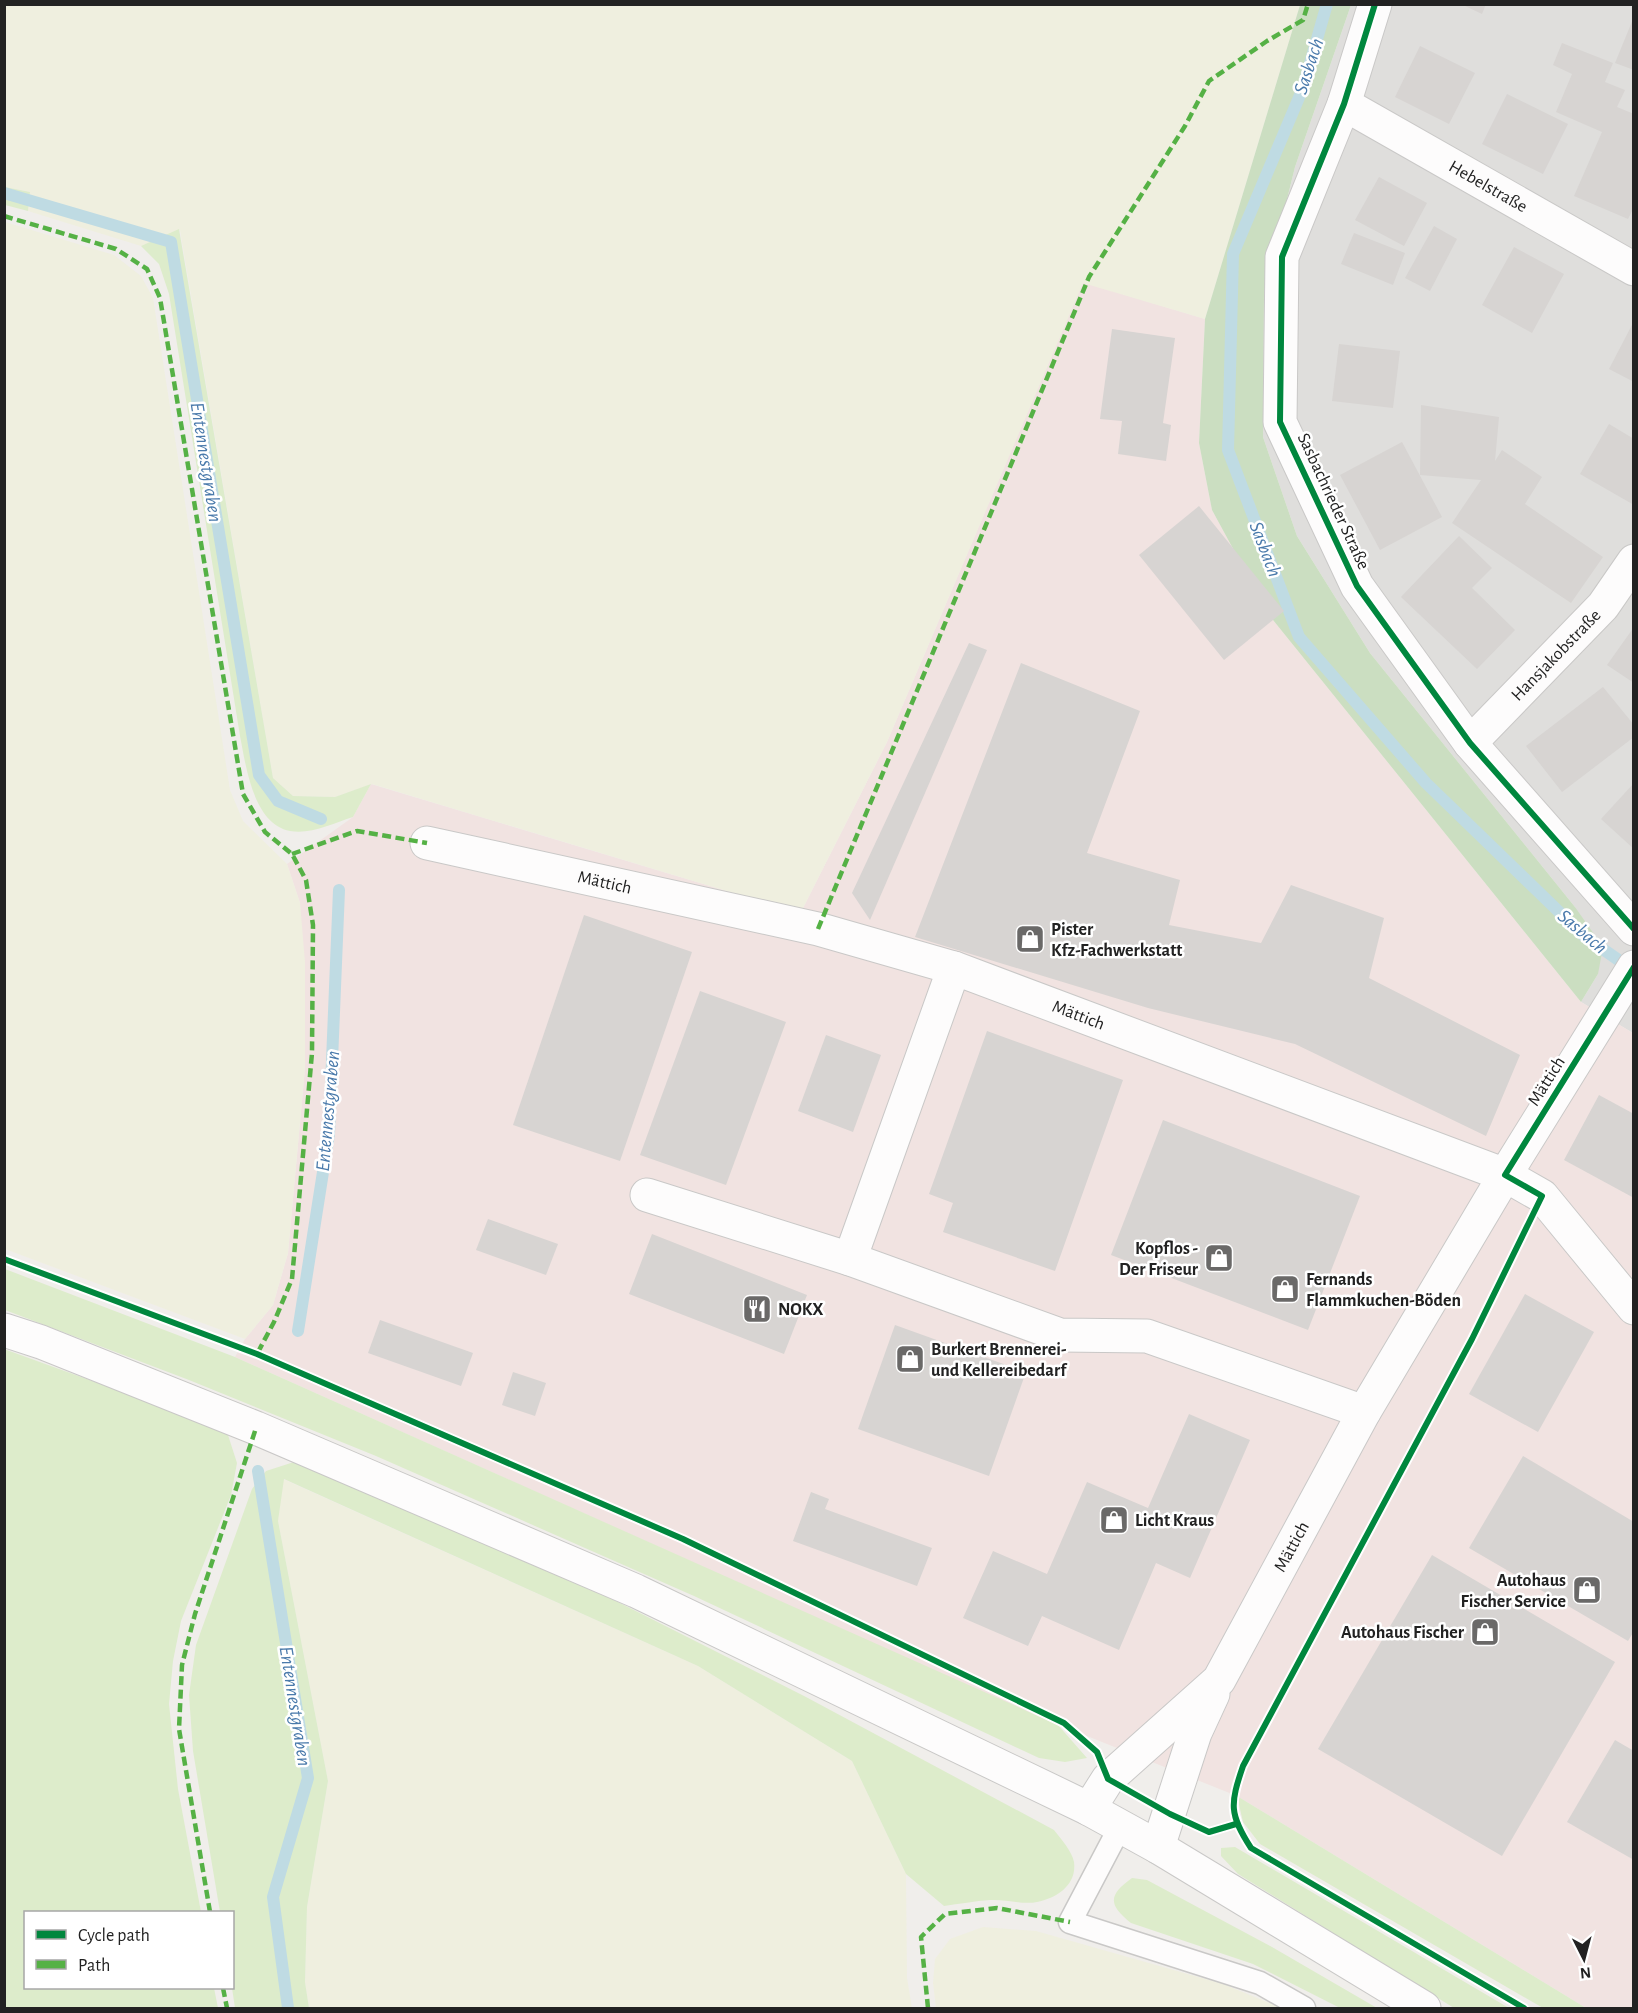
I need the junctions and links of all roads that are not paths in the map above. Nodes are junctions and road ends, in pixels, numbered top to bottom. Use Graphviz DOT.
graph roads {
  1 [pos="1375,4"];
  2 [pos="1344,104"];
  3 [pos="1634,269"];
  4 [pos="1634,561"];
  5 [pos="1470,743"];
  6 [pos="427,843"];
  7 [pos="1634,929"];
  8 [pos="1634,967"];
  9 [pos="954,968"];
  10 [pos="1505,1175"];
  11 [pos="647,1195"];
  12 [pos="850,1259"];
  13 [pos="1634,1308"];
  14 [pos="4,1330"];
  15 [pos="1364,1412"];
  16 [pos="1219,1680"];
  17 [pos="1089,1809"];
  18 [pos="1120,1827"];
  19 [pos="1158,1847"];
  20 [pos="1304,2008"];
  21 [pos="1424,2008"];
  1 -- 2 [label="street, Sasbachrieder Straße"];
  2 -- 3 [label="street, Hebelstraße"];
  2 -- 5 [label="street, Sasbachrieder Straße"];
  4 -- 5 [label="street, Hansjakobstraße"];
  5 -- 7 [label="street, Sasbachrieder Straße"];
  6 -- 9 [label="street, Mättich"];
  8 -- 10 [label="street, Mättich"];
  9 -- 10 [label="street, Mättich"];
  9 -- 12 [label="street"];
  10 -- 13 [label="street, Mättich"];
  10 -- 15 [label="street, Mättich"];
  11 -- 12 [label="street"];
  12 -- 15 [label="street"];
  14 -- 17 [label="street"];
  15 -- 16 [label="street, Mättich"];
  16 -- 17 [label="street, Mättich"];
  16 -- 19 [label="street, Mättich"];
  17 -- 18 [label="street"];
  18 -- 19 [label="street"];
  18 -- 20 [label="lane"];
  19 -- 21 [label="street"];
}
